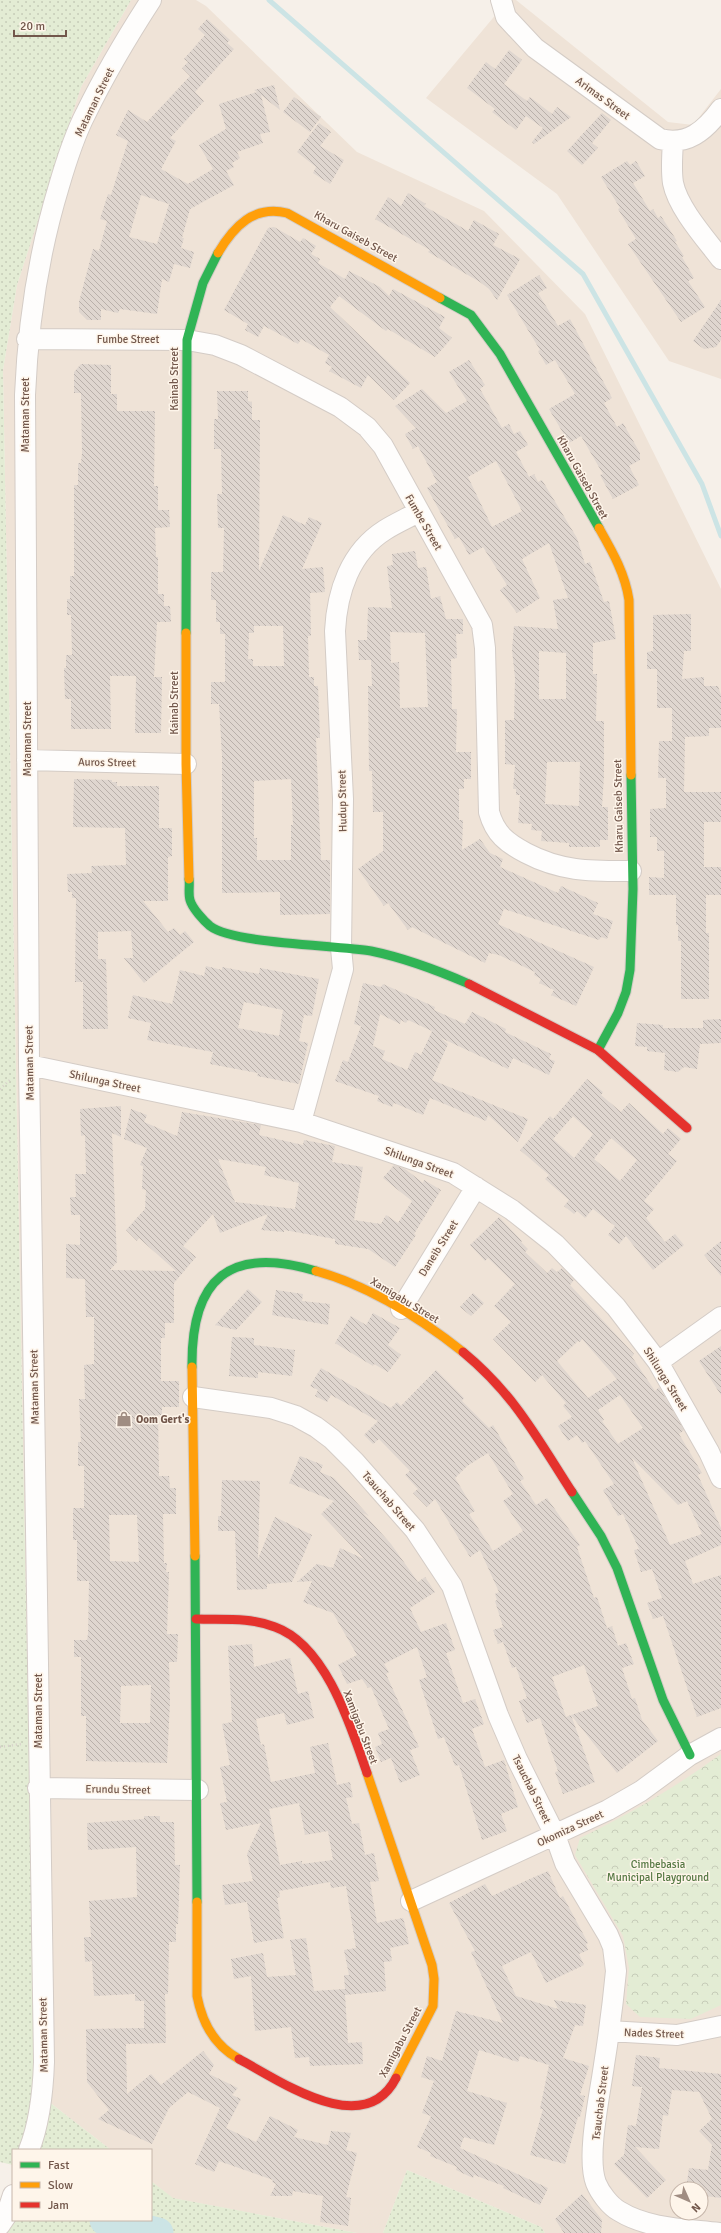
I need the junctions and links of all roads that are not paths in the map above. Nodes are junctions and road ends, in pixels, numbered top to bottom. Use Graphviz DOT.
graph roads {
  1 [pos="151,0"];
  2 [pos="501,0"];
  3 [pos="719,118"];
  4 [pos="673,142"];
  5 [pos="721,259"];
  6 [pos="27,339"];
  7 [pos="186,340"];
  8 [pos="418,512"];
  9 [pos="27,760"];
  10 [pos="186,764"];
  11 [pos="631,871"];
  12 [pos="341,948"];
  13 [pos="598,1050"];
  14 [pos="29,1065"];
  15 [pos="301,1122"];
  16 [pos="687,1128"];
  17 [pos="476,1187"];
  18 [pos="401,1309"];
  19 [pos="721,1317"];
  20 [pos="658,1362"];
  21 [pos="193,1397"];
  22 [pos="721,1478"];
  23 [pos="196,1619"];
  24 [pos="721,1738"];
  25 [pos="690,1755"];
  26 [pos="38,1788"];
  27 [pos="198,1790"];
  28 [pos="555,1835"];
  29 [pos="411,1902"];
  30 [pos="721,2026"];
  31 [pos="609,2031"];
  32 [pos="29,2149"];
  33 [pos="12,2198"];
  34 [pos="3,2221"];
  35 [pos="719,2233"];
  1 -- 6 [label="street, Mataman Street"];
  2 -- 4 [label="street, Arimas Street"];
  3 -- 4 [label="street"];
  4 -- 5 [label="street"];
  6 -- 7 [label="street, Fumbe Street"];
  6 -- 9 [label="street, Mataman Street"];
  7 -- 8 [label="street, Fumbe Street"];
  7 -- 10 [label="street, Kainab Street"];
  7 -- 11 [label="street, Kharu Gaiseb Street"];
  8 -- 11 [label="street, Fumbe Street"];
  8 -- 12 [label="street, Hudup Street"];
  9 -- 10 [label="street, Auros Street"];
  9 -- 14 [label="street, Mataman Street"];
  10 -- 12 [label="street, Kainab Street"];
  11 -- 13 [label="street, Kharu Gaiseb Street"];
  12 -- 13 [label="street, Kainab Street"];
  12 -- 15 [label="street, Hudup Street"];
  13 -- 16 [label="street, Kainab Street"];
  14 -- 15 [label="street, Shilunga Street"];
  14 -- 26 [label="street, Mataman Street"];
  15 -- 17 [label="street, Shilunga Street"];
  17 -- 18 [label="street, Daneib Street"];
  17 -- 20 [label="street, Shilunga Street"];
  18 -- 21 [label="street, Xamigabu Street"];
  18 -- 25 [label="street, Xamigabu Street"];
  19 -- 20 [label="street"];
  20 -- 22 [label="street, Shilunga Street"];
  21 -- 23 [label="street, Xamigabu Street"];
  21 -- 28 [label="street, Tsauchab Street"];
  23 -- 27 [label="street, Xamigabu Street"];
  23 -- 29 [label="street, Xamigabu Street"];
  24 -- 25 [label="street, Okomiza Street"];
  25 -- 28 [label="street, Okomiza Street"];
  26 -- 27 [label="street, Erundu Street"];
  26 -- 32 [label="street, Mataman Street"];
  27 -- 29 [label="street, Xamigabu Street"];
  28 -- 29 [label="street, Okomiza Street"];
  28 -- 31 [label="street, Tsauchab Street"];
  30 -- 31 [label="street, Nades Street"];
  31 -- 35 [label="street, Tsauchab Street"];
  33 -- 34 [label="street"];
}
